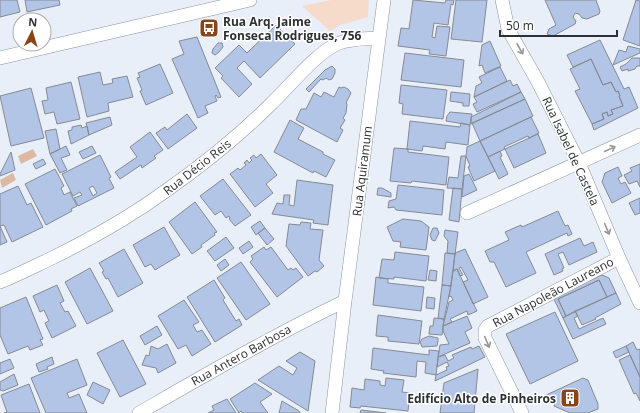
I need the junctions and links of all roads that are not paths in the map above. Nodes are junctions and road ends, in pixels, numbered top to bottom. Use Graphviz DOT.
graph roads {
  1 [pos="250,0"];
  2 [pos="384,0"];
  3 [pos="502,0"];
  4 [pos="379,38"];
  5 [pos="0,58"];
  6 [pos="640,135"];
  7 [pos="579,163"];
  8 [pos="467,213"];
  9 [pos="619,258"];
  10 [pos="0,282"];
  11 [pos="344,301"];
  12 [pos="640,302"];
  13 [pos="139,413"];
  14 [pos="332,413"];
  15 [pos="522,413"];
  1 -- 5 [label="street"];
  2 -- 4 [label="street, Rua Aquiramum"];
  3 -- 7 [label="street, Rua Isabel de Castela, one-way"];
  4 -- 10 [label="street, Rua Décio Reis"];
  4 -- 11 [label="street, Rua Aquiramum"];
  7 -- 6 [label="street, one-way"];
  7 -- 8 [label="street"];
  7 -- 9 [label="street, Rua Isabel de Castela, one-way"];
  9 -- 12 [label="street, Rua Isabel de Castela"];
  9 -- 15 [label="street, Rua Napoleão Laureano, one-way"];
  11 -- 13 [label="street, Rua Antero Barbosa"];
  11 -- 14 [label="street, Rua Aquiramum"];
}
